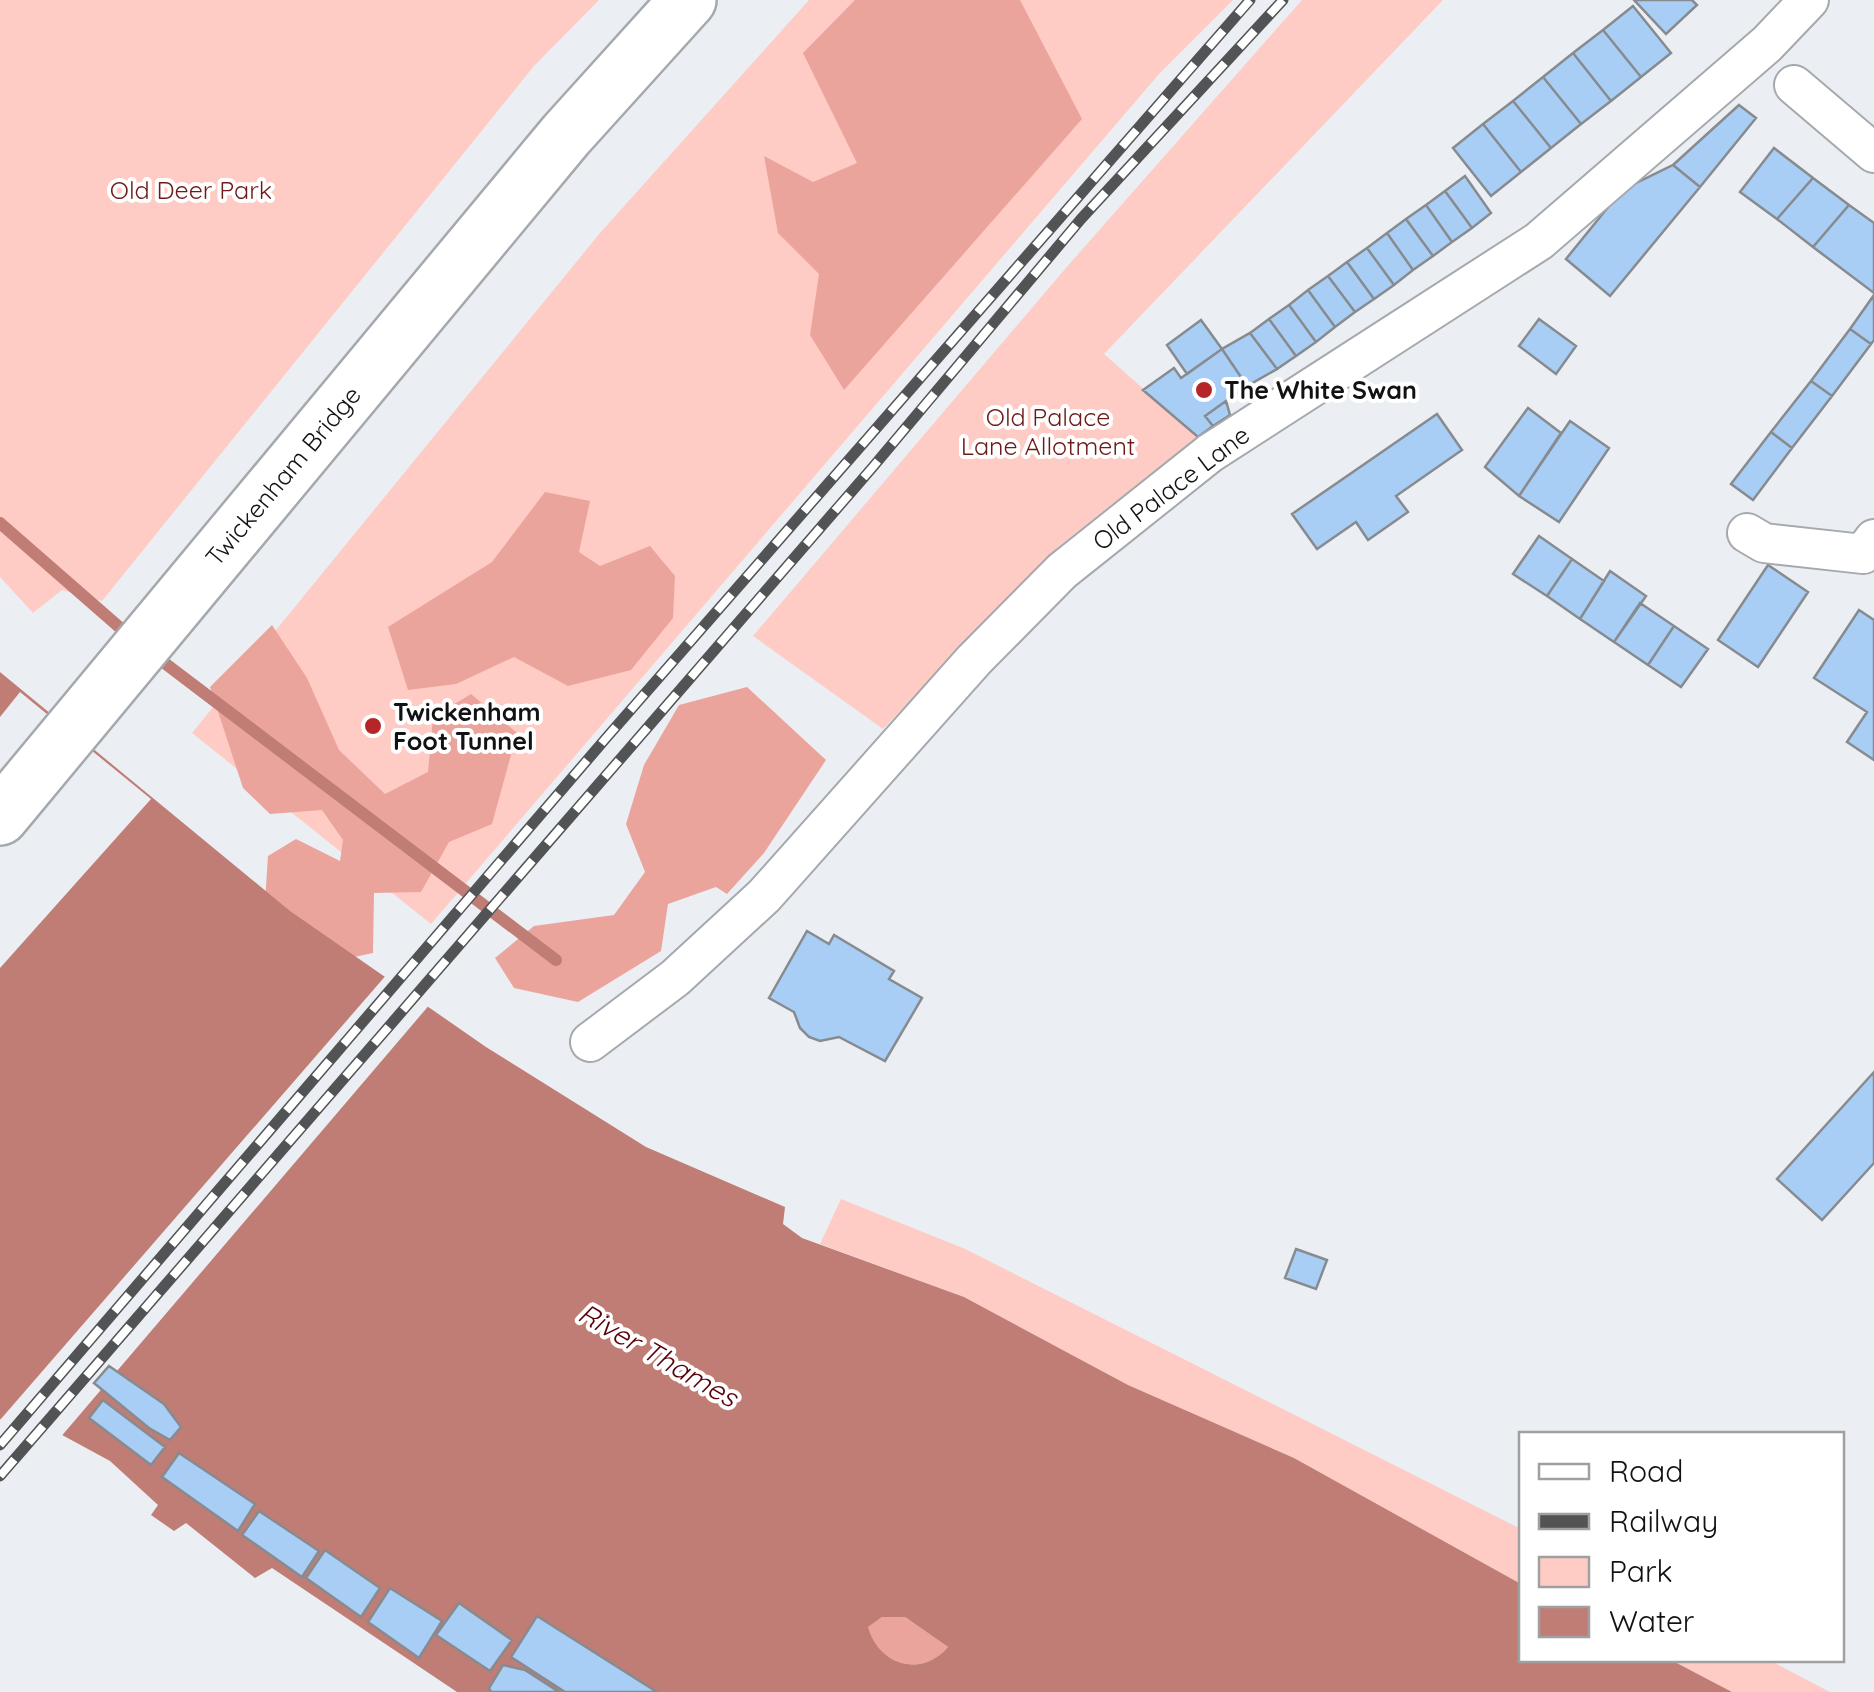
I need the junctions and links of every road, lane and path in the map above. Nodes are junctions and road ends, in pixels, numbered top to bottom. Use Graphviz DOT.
graph roads {
  1 [pos="688,0"];
  2 [pos="1809,0"];
  3 [pos="1794,85"];
  4 [pos="1874,153"];
  5 [pos="1747,532"];
  6 [pos="1870,551"];
  7 [pos="0,817"];
  8 [pos="590,1042"];
  1 -- 7 [label="highway, Twickenham Bridge"];
  2 -- 8 [label="street, Old Palace Lane"];
  3 -- 4 [label="street"];
  5 -- 6 [label="street"];
}
